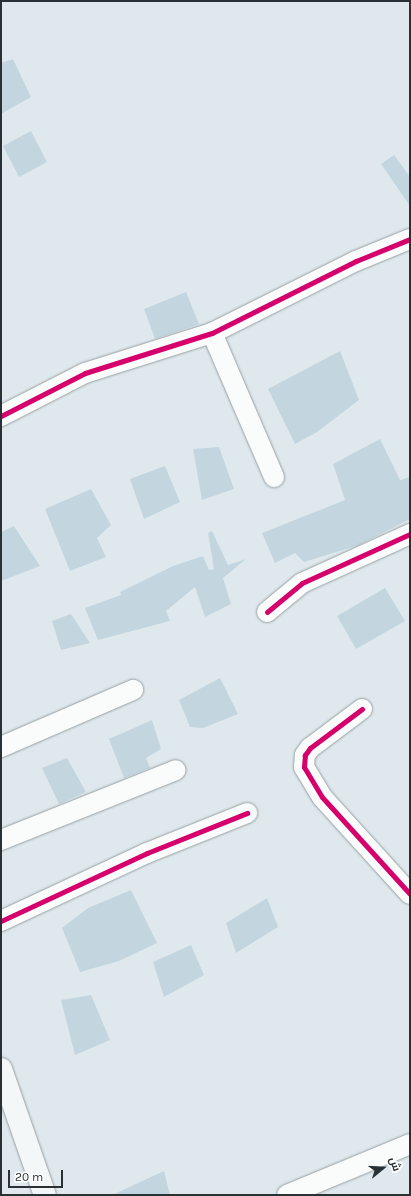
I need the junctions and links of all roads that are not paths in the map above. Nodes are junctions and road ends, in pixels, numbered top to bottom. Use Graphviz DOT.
graph roads {
  1 [pos="410,240"];
  2 [pos="212,333"];
  3 [pos="1,416"];
  4 [pos="274,477"];
  5 [pos="410,534"];
  6 [pos="267,612"];
  7 [pos="133,690"];
  8 [pos="362,709"];
  9 [pos="1,747"];
  10 [pos="176,770"];
  11 [pos="247,813"];
  12 [pos="1,840"];
  13 [pos="410,894"];
  14 [pos="1,921"];
  15 [pos="1,1069"];
  16 [pos="410,1144"];
  17 [pos="45,1195"];
  18 [pos="286,1195"];
  1 -- 2 [label="street"];
  2 -- 3 [label="street"];
  2 -- 4 [label="street"];
  5 -- 6 [label="street"];
  7 -- 9 [label="street"];
  8 -- 13 [label="street"];
  10 -- 12 [label="street"];
  11 -- 14 [label="street"];
  15 -- 17 [label="street"];
  16 -- 18 [label="street"];
}
